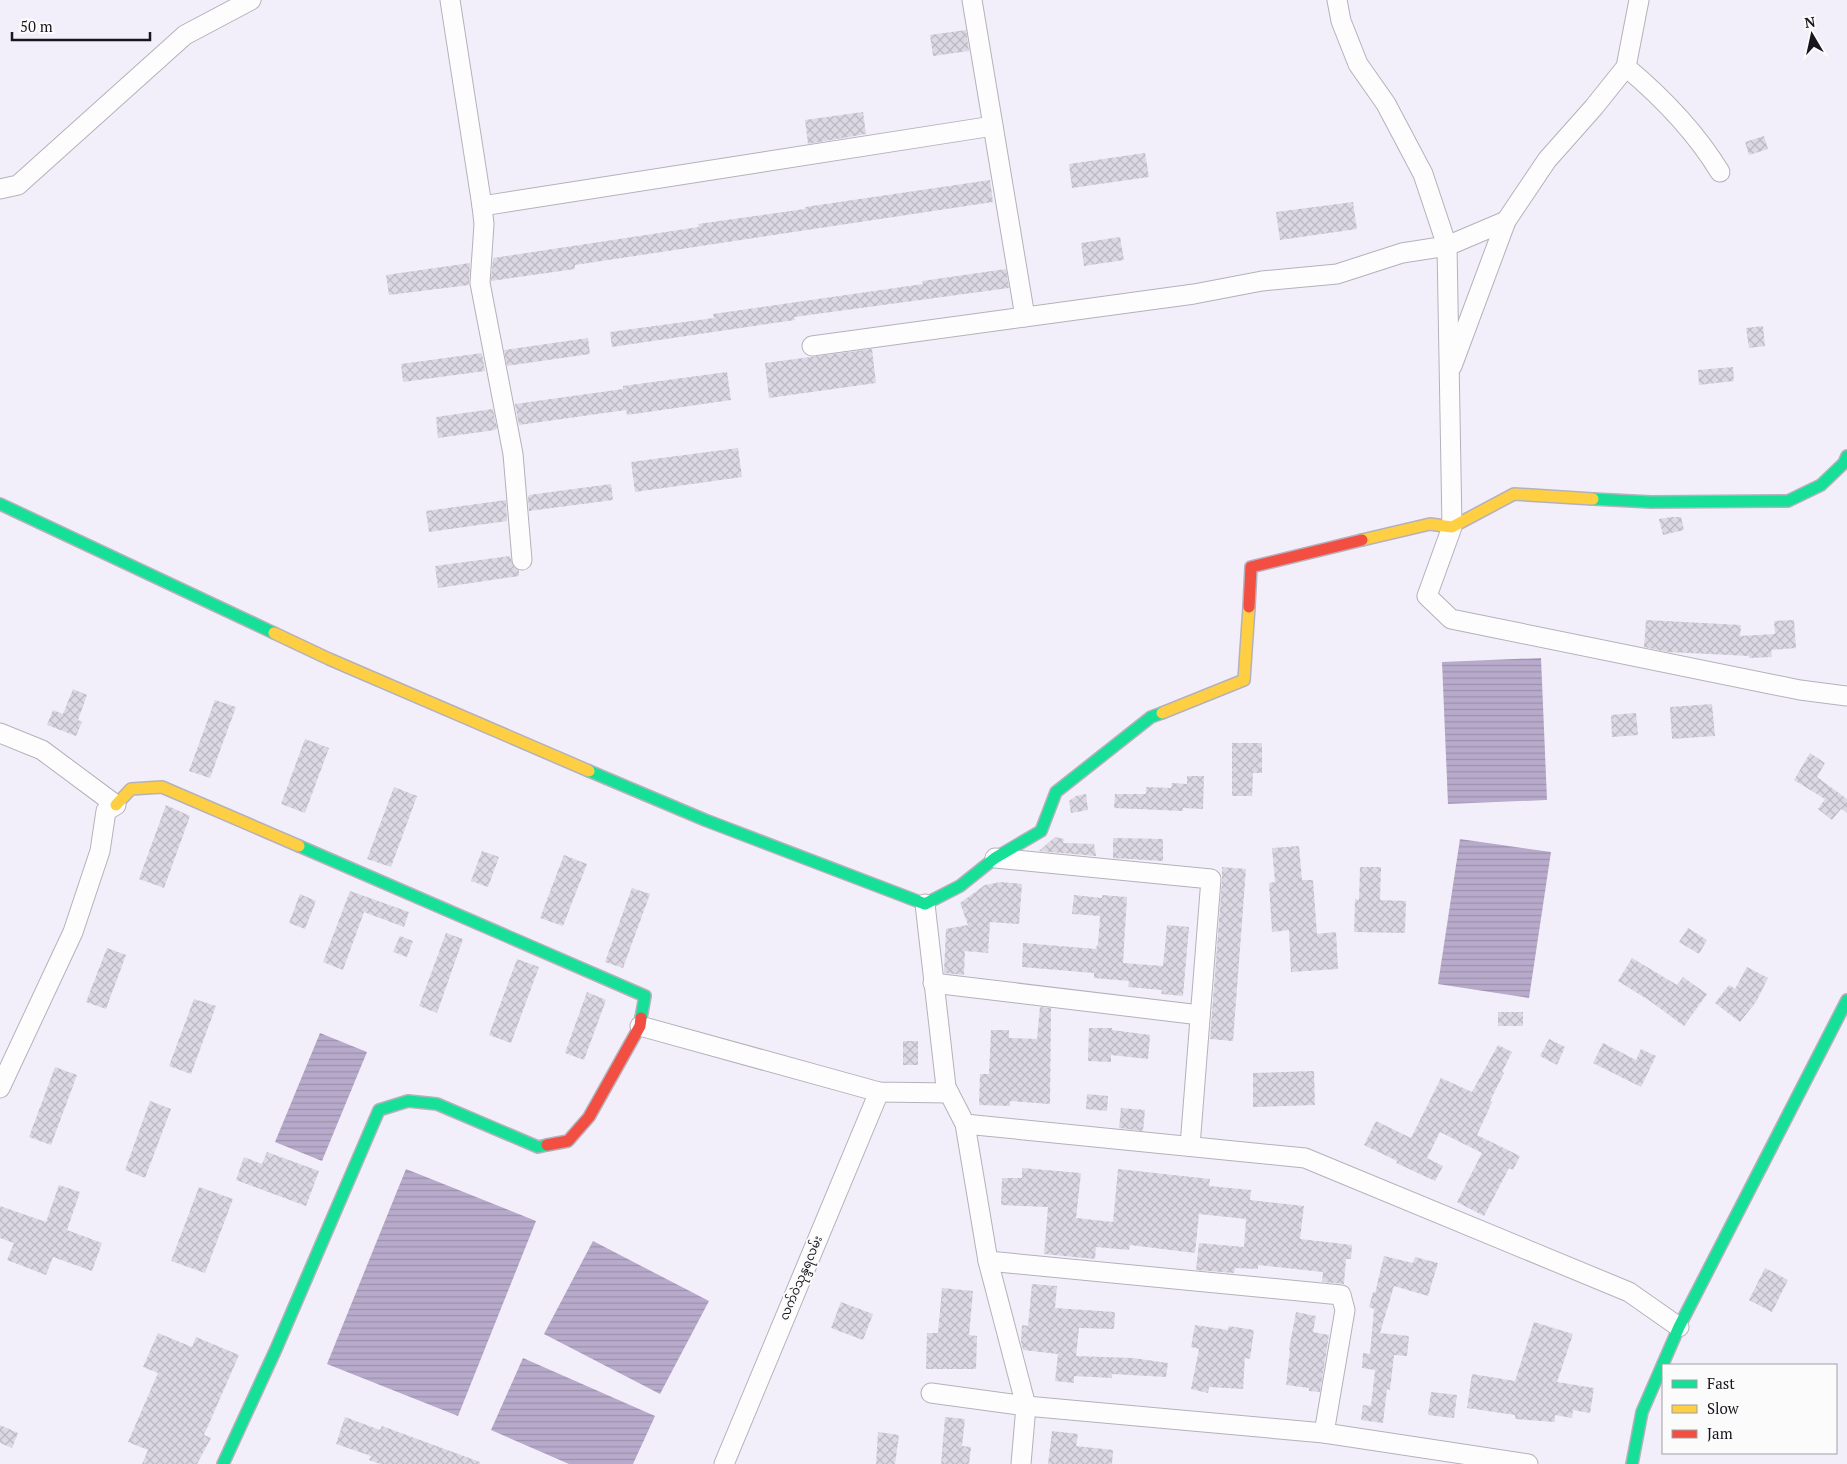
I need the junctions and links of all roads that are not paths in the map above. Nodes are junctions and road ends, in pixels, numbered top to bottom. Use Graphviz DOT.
graph roads {
  1 [pos="250,0"];
  2 [pos="450,0"];
  3 [pos="972,0"];
  4 [pos="1337,0"];
  5 [pos="1639,0"];
  6 [pos="1626,67"];
  7 [pos="993,126"];
  8 [pos="1720,172"];
  9 [pos="0,189"];
  10 [pos="482,206"];
  11 [pos="1506,221"];
  12 [pos="1447,246"];
  13 [pos="1025,318"];
  14 [pos="812,346"];
  15 [pos="1448,376"];
  16 [pos="1847,456"];
  17 [pos="0,504"];
  18 [pos="1452,527"];
  19 [pos="522,560"];
  20 [pos="1847,696"];
  21 [pos="0,733"];
  22 [pos="116,805"];
  23 [pos="995,858"];
  24 [pos="924,904"];
  25 [pos="933,983"];
  26 [pos="1847,1000"];
  27 [pos="1200,1015"];
  28 [pos="640,1026"];
  29 [pos="0,1088"];
  30 [pos="879,1092"];
  31 [pos="949,1093"];
  32 [pos="965,1124"];
  33 [pos="1190,1146"];
  34 [pos="988,1261"];
  35 [pos="1679,1327"];
  36 [pos="1663,1364"];
  37 [pos="1662,1366"];
  38 [pos="931,1394"];
  39 [pos="1026,1406"];
  40 [pos="1324,1433"];
  41 [pos="1455,1459"];
  42 [pos="223,1464"];
  43 [pos="724,1464"];
  44 [pos="1021,1464"];
  45 [pos="1528,1464"];
  46 [pos="1632,1464"];
  1 -- 9 [label="street"];
  2 -- 10 [label="street"];
  3 -- 7 [label="street"];
  4 -- 12 [label="street"];
  5 -- 6 [label="street"];
  6 -- 8 [label="street"];
  6 -- 11 [label="street"];
  7 -- 10 [label="street"];
  7 -- 13 [label="street"];
  10 -- 19 [label="street"];
  11 -- 12 [label="street"];
  11 -- 15 [label="street"];
  12 -- 13 [label="street"];
  12 -- 15 [label="street"];
  13 -- 14 [label="street"];
  15 -- 18 [label="street"];
  16 -- 18 [label="street"];
  17 -- 24 [label="street"];
  18 -- 20 [label="street"];
  18 -- 23 [label="street"];
  21 -- 22 [label="street"];
  22 -- 28 [label="street"];
  22 -- 29 [label="street"];
  23 -- 24 [label="street"];
  23 -- 27 [label="street"];
  24 -- 25 [label="street"];
  25 -- 27 [label="street"];
  25 -- 31 [label="street"];
  26 -- 35 [label="street"];
  27 -- 33 [label="street"];
  28 -- 30 [label="street"];
  28 -- 42 [label="street"];
  30 -- 31 [label="street"];
  30 -- 43 [label="street, လက်ဝဲသုန္ဒရလမ်း"];
  31 -- 32 [label="street"];
  32 -- 33 [label="street"];
  32 -- 34 [label="street"];
  33 -- 35 [label="street"];
  34 -- 39 [label="street"];
  34 -- 40 [label="street"];
  35 -- 36 [label="street"];
  37 -- 46 [label="street"];
  38 -- 39 [label="street"];
  39 -- 40 [label="street"];
  39 -- 44 [label="street"];
  40 -- 41 [label="street"];
  41 -- 45 [label="street"];
}
